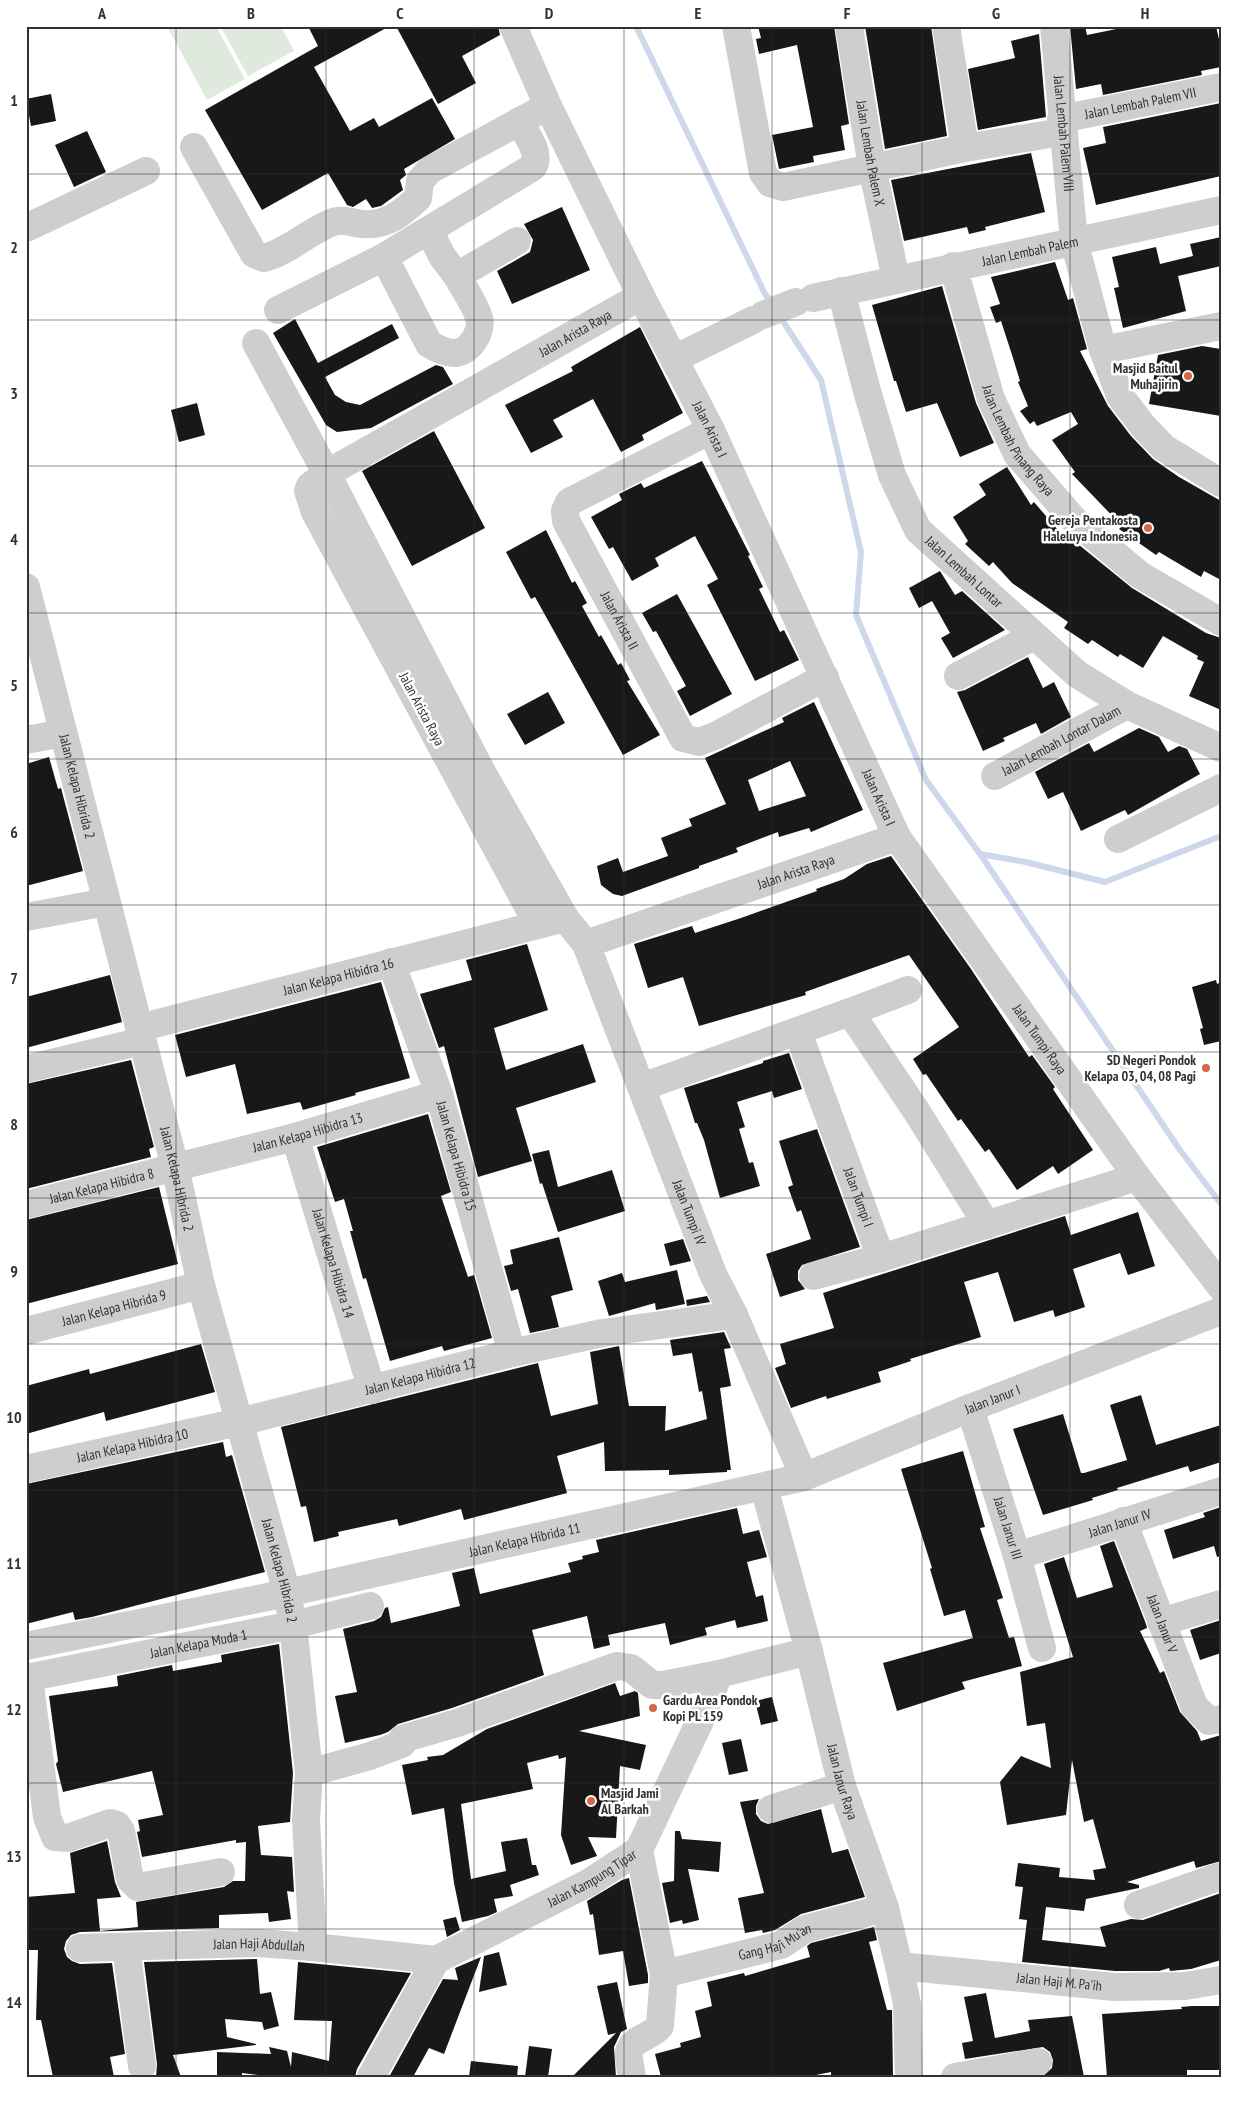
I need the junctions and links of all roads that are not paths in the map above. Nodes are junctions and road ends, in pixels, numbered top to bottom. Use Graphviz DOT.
graph roads {
  1 [pos="513,26"];
  2 [pos="736,26"];
  3 [pos="849,26"];
  4 [pos="946,26"];
  5 [pos="1054,26"];
  6 [pos="1221,87"];
  7 [pos="548,106"];
  8 [pos="519,121"];
  9 [pos="1062,125"];
  10 [pos="194,147"];
  11 [pos="965,148"];
  12 [pos="872,167"];
  13 [pos="146,171"];
  14 [pos="1221,210"];
  15 [pos="26,228"];
  16 [pos="429,230"];
  17 [pos="517,241"];
  18 [pos="1074,241"];
  19 [pos="384,257"];
  20 [pos="953,266"];
  21 [pos="457,276"];
  22 [pos="896,279"];
  23 [pos="841,291"];
  24 [pos="641,296"];
  25 [pos="278,310"];
  26 [pos="1221,326"];
  27 [pos="256,343"];
  28 [pos="1103,350"];
  29 [pos="674,359"];
  30 [pos="711,430"];
  31 [pos="326,474"];
  32 [pos="1221,483"];
  33 [pos="28,598"];
  34 [pos="1221,622"];
  35 [pos="1034,636"];
  36 [pos="958,676"];
  37 [pos="825,677"];
  38 [pos="1127,705"];
  39 [pos="63,733"];
  40 [pos="26,740"];
  41 [pos="1221,748"];
  42 [pos="995,776"];
  43 [pos="1221,788"];
  44 [pos="897,837"];
  45 [pos="1118,839"];
  46 [pos="106,902"];
  47 [pos="26,917"];
  48 [pos="565,918"];
  49 [pos="538,925"];
  50 [pos="586,944"];
  51 [pos="391,962"];
  52 [pos="908,990"];
  53 [pos="850,1012"];
  54 [pos="798,1032"];
  55 [pos="140,1034"];
  56 [pos="26,1069"];
  57 [pos="642,1087"];
  58 [pos="439,1094"];
  59 [pos="295,1137"];
  60 [pos="175,1168"];
  61 [pos="1137,1177"];
  62 [pos="26,1205"];
  63 [pos="987,1225"];
  64 [pos="880,1258"];
  65 [pos="812,1276"];
  66 [pos="201,1285"];
  67 [pos="1221,1287"];
  68 [pos="1221,1311"];
  69 [pos="734,1315"];
  70 [pos="26,1331"];
  71 [pos="512,1353"];
  72 [pos="372,1390"];
  73 [pos="970,1408"];
  74 [pos="239,1422"];
  75 [pos="26,1470"];
  76 [pos="804,1477"];
  77 [pos="764,1487"];
  78 [pos="1221,1491"];
  79 [pos="1123,1521"];
  80 [pos="1017,1556"];
  81 [pos="287,1593"];
  82 [pos="1221,1604"];
  83 [pos="370,1606"];
  84 [pos="1161,1622"];
  85 [pos="293,1625"];
  86 [pos="26,1646"];
  87 [pos="1042,1648"];
  88 [pos="809,1651"];
  89 [pos="719,1674"];
  90 [pos="27,1678"];
  91 [pos="1215,1720"];
  92 [pos="309,1773"];
  93 [pos="842,1786"];
  94 [pos="771,1809"];
  95 [pos="639,1850"];
  96 [pos="221,1872"];
  97 [pos="1221,1876"];
  98 [pos="1138,1905"];
  99 [pos="885,1908"];
  100 [pos="313,1947"];
  101 [pos="80,1948"];
  102 [pos="126,1948"];
  103 [pos="436,1960"];
  104 [pos="899,1966"];
  105 [pos="664,1974"];
  106 [pos="1221,1980"];
  107 [pos="1038,2062"];
  108 [pos="142,2066"];
  109 [pos="371,2077"];
  110 [pos="632,2077"];
  111 [pos="909,2077"];
  112 [pos="954,2077"];
  1 -- 7 [label="street, Jalan Arista I"];
  2 -- 12 [label="street, Jalan Lembah Palem VII"];
  3 -- 12 [label="street, Jalan Lembah Palem X"];
  4 -- 11 [label="street"];
  5 -- 9 [label="street, Jalan Lembah Palem VIII"];
  6 -- 9 [label="street, Jalan Lembah Palem VII"];
  7 -- 8 [label="street"];
  7 -- 24 [label="street, Jalan Arista I"];
  8 -- 10 [label="street"];
  8 -- 16 [label="street"];
  9 -- 11 [label="street, Jalan Lembah Palem VII"];
  9 -- 18 [label="street, Jalan Lembah Palem VIII"];
  11 -- 12 [label="street, Jalan Lembah Palem VII"];
  12 -- 22 [label="street, Jalan Lembah Palem X"];
  13 -- 15 [label="street"];
  14 -- 18 [label="street, Jalan Lembah Palem"];
  16 -- 19 [label="street"];
  16 -- 21 [label="street"];
  17 -- 21 [label="street"];
  18 -- 20 [label="street, Jalan Lembah Palem"];
  18 -- 28 [label="street, Jalan Lembah Palem VIII"];
  19 -- 21 [label="street"];
  19 -- 25 [label="street"];
  20 -- 22 [label="street, Jalan Lembah Palem"];
  20 -- 34 [label="street, Jalan Lembah Pinang Raya"];
  22 -- 23 [label="street, Jalan Lembah Palem"];
  23 -- 29 [label="street, Jalan Lembah Palem"];
  23 -- 35 [label="street, Jalan Lembah Lontar"];
  24 -- 29 [label="street, Jalan Arista I"];
  24 -- 31 [label="street, Jalan Arista Raya"];
  26 -- 28 [label="street"];
  27 -- 31 [label="street"];
  28 -- 32 [label="street, Jalan Lembah Palem VIII"];
  29 -- 30 [label="street, Jalan Arista I"];
  30 -- 37 [label="street, Jalan Arista I"];
  30 -- 37 [label="street, Jalan Arista II"];
  31 -- 48 [label="street, Jalan Arista Raya"];
  31 -- 49 [label="street, Jalan Arista Raya"];
  33 -- 39 [label="street, Jalan Kelapa Hibrida 2"];
  35 -- 36 [label="street"];
  35 -- 38 [label="street, Jalan Lembah Lontar"];
  37 -- 44 [label="street, Jalan Arista I"];
  38 -- 41 [label="street, Jalan Lembah Lontar"];
  38 -- 42 [label="street, Jalan Lembah Lontar Dalam"];
  39 -- 40 [label="street"];
  39 -- 46 [label="street, Jalan Kelapa Hibrida 2"];
  43 -- 45 [label="street"];
  44 -- 50 [label="street, Jalan Arista Raya"];
  44 -- 61 [label="street, Jalan Tumpi Raya"];
  46 -- 47 [label="street"];
  46 -- 55 [label="street, Jalan Kelapa Hibrida 2"];
  48 -- 49 [label="street"];
  48 -- 50 [label="street, Jalan Arista Raya"];
  49 -- 51 [label="street, Jalan Kelapa Hibidra 16"];
  50 -- 57 [label="street, Jalan Tumpi IV"];
  51 -- 55 [label="street, Jalan Kelapa Hibidra 16"];
  51 -- 58 [label="street, Jalan Kelapa Hibidra 15"];
  52 -- 53 [label="street"];
  53 -- 54 [label="street"];
  53 -- 63 [label="street"];
  54 -- 57 [label="street"];
  54 -- 64 [label="street, Jalan Tumpi I"];
  55 -- 56 [label="street, Jalan Kelapa Hibidra 16"];
  55 -- 60 [label="street, Jalan Kelapa Hibrida 2"];
  57 -- 69 [label="street, Jalan Tumpi IV"];
  58 -- 59 [label="street, Jalan Kelapa Hibidra 13"];
  58 -- 71 [label="street, Jalan Kelapa Hibidra 15"];
  59 -- 60 [label="street, Jalan Kelapa Hibidra 13"];
  59 -- 72 [label="street, Jalan Kelapa Hibidra 14"];
  60 -- 62 [label="street, Jalan Kelapa Hibidra 8"];
  60 -- 66 [label="street, Jalan Kelapa Hibrida 2"];
  61 -- 63 [label="street"];
  61 -- 67 [label="street, Jalan Tumpi Raya"];
  63 -- 64 [label="street"];
  64 -- 65 [label="street"];
  66 -- 70 [label="street, Jalan Kelapa Hibrida 9"];
  66 -- 74 [label="street, Jalan Kelapa Hibrida 2"];
  68 -- 73 [label="street, Jalan Janur I"];
  69 -- 71 [label="street, Jalan Kelapa Hibidra 12"];
  69 -- 76 [label="street, Jalan Tumpi IV"];
  71 -- 72 [label="street, Jalan Kelapa Hibidra 12"];
  72 -- 74 [label="street, Jalan Kelapa Hibidra 12"];
  73 -- 76 [label="street, Jalan Janur I"];
  73 -- 80 [label="street, Jalan Janur III"];
  74 -- 75 [label="street, Jalan Kelapa Hibidra 10"];
  74 -- 81 [label="street, Jalan Kelapa Hibrida 2"];
  76 -- 77 [label="street, Jalan Janur I"];
  77 -- 81 [label="street, Jalan Kelapa Hibrida 11"];
  77 -- 88 [label="street, Jalan Janur Raya"];
  78 -- 79 [label="street, Jalan Janur IV"];
  79 -- 80 [label="street, Jalan Janur IV"];
  79 -- 84 [label="street, Jalan Janur V"];
  80 -- 87 [label="street, Jalan Janur III"];
  81 -- 85 [label="street, Jalan Kelapa Hibrida 2"];
  81 -- 86 [label="street"];
  82 -- 84 [label="street"];
  83 -- 85 [label="street, Jalan Kelapa Muda 1"];
  84 -- 91 [label="street, Jalan Janur V"];
  85 -- 90 [label="street, Jalan Kelapa Muda 1"];
  85 -- 92 [label="street, Jalan Kelapa Hibrida 2"];
  88 -- 89 [label="street"];
  88 -- 93 [label="street, Jalan Janur Raya"];
  89 -- 92 [label="street"];
  89 -- 95 [label="street, Jalan Kampung Tipar"];
  90 -- 96 [label="street"];
  92 -- 100 [label="street, Jalan Kelapa Hibrida 2"];
  93 -- 94 [label="street"];
  93 -- 99 [label="street, Jalan Janur Raya"];
  95 -- 103 [label="street, Jalan Kampung Tipar"];
  95 -- 105 [label="street"];
  97 -- 98 [label="street"];
  99 -- 104 [label="street, Jalan Janur Raya"];
  99 -- 105 [label="street, Gang Haji Mu'an"];
  100 -- 102 [label="street, Jalan Haji Abdullah"];
  100 -- 103 [label="street, Jalan Haji Abdullah"];
  101 -- 102 [label="street, Jalan Haji Abdullah"];
  102 -- 108 [label="street"];
  103 -- 109 [label="street"];
  104 -- 106 [label="street, Jalan Haji M. Pa'ih"];
  104 -- 111 [label="street, Jalan Janur Raya"];
  105 -- 110 [label="street"];
  107 -- 112 [label="street"];
}
